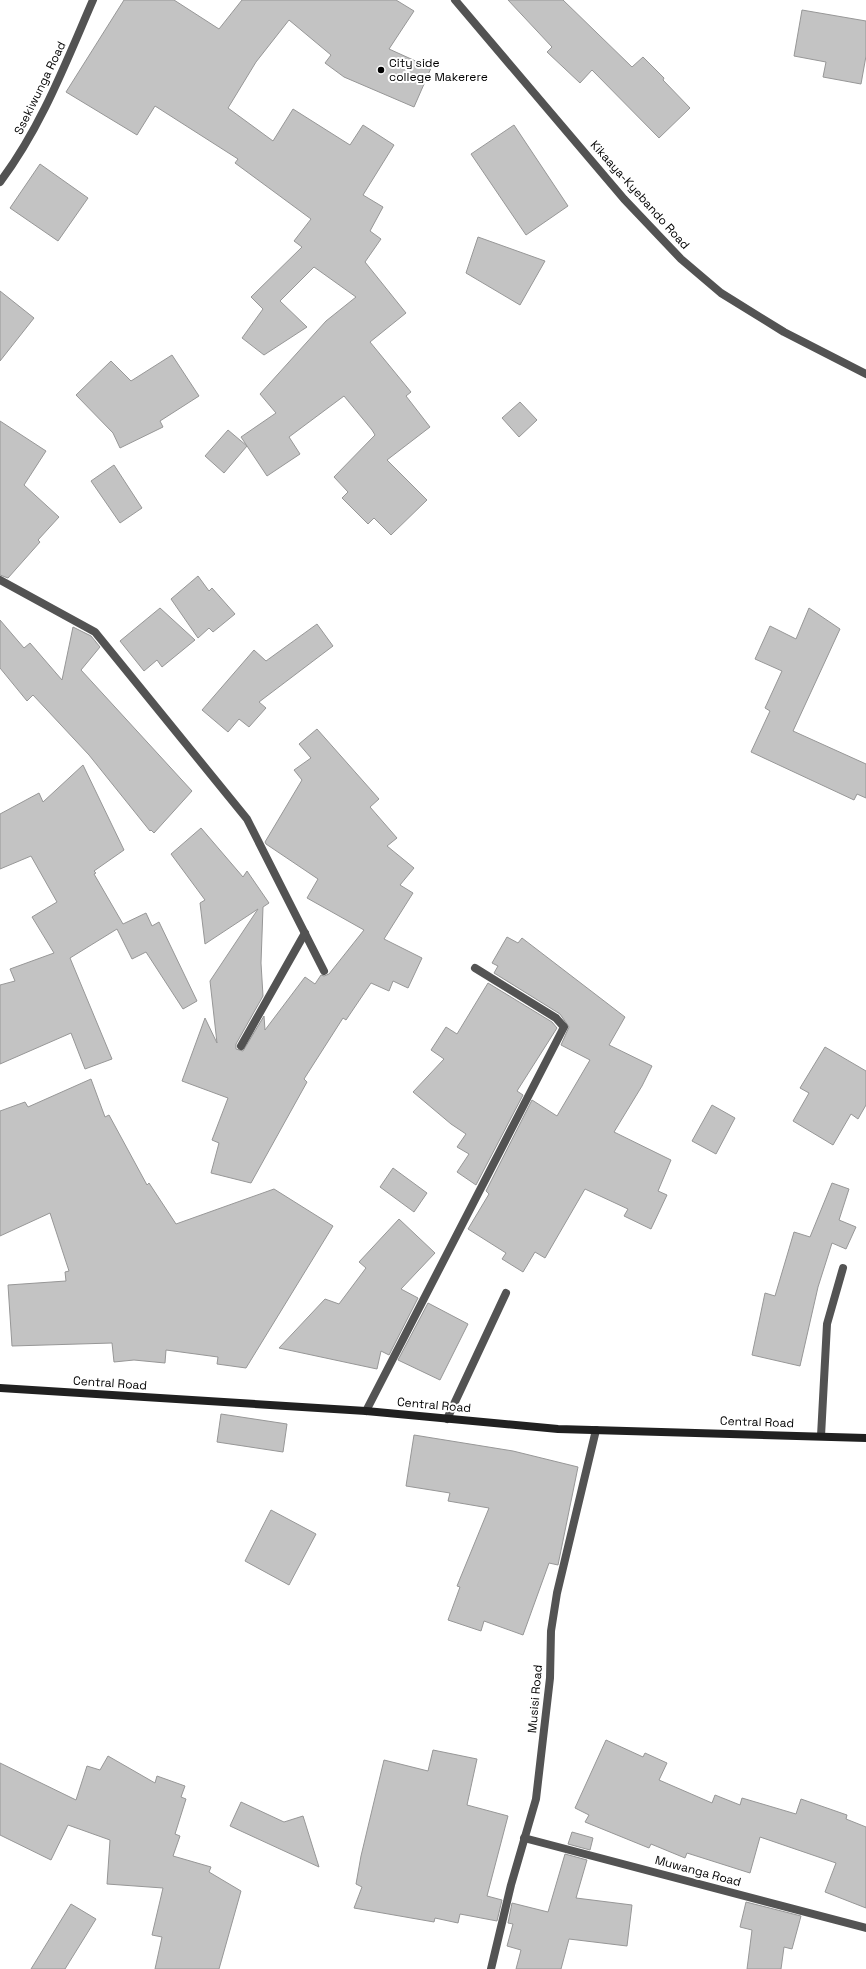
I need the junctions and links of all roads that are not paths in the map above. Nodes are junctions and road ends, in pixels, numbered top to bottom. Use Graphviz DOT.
graph roads {
  1 [pos="94,0"];
  2 [pos="454,0"];
  3 [pos="0,182"];
  4 [pos="866,374"];
  5 [pos="0,580"];
  6 [pos="305,934"];
  7 [pos="475,968"];
  8 [pos="324,971"];
  9 [pos="241,1046"];
  10 [pos="843,1268"];
  11 [pos="506,1293"];
  12 [pos="0,1388"];
  13 [pos="366,1411"];
  14 [pos="447,1419"];
  15 [pos="596,1430"];
  16 [pos="821,1436"];
  17 [pos="866,1438"];
  18 [pos="524,1838"];
  19 [pos="866,1928"];
  20 [pos="491,1969"];
  1 -- 3 [label="street, Ssekiwunga Road"];
  2 -- 4 [label="street, Kikaaya-Kyebando Road"];
  5 -- 6 [label="street"];
  6 -- 8 [label="street"];
  6 -- 9 [label="street"];
  7 -- 13 [label="street"];
  10 -- 16 [label="street"];
  11 -- 14 [label="street"];
  12 -- 13 [label="street, Central Road"];
  13 -- 14 [label="street, Central Road"];
  14 -- 15 [label="street, Central Road"];
  15 -- 16 [label="street, Central Road"];
  15 -- 18 [label="street, Musisi Road"];
  16 -- 17 [label="street, Central Road"];
  18 -- 19 [label="street, Muwanga Road"];
  18 -- 20 [label="street, Musisi Road"];
}
